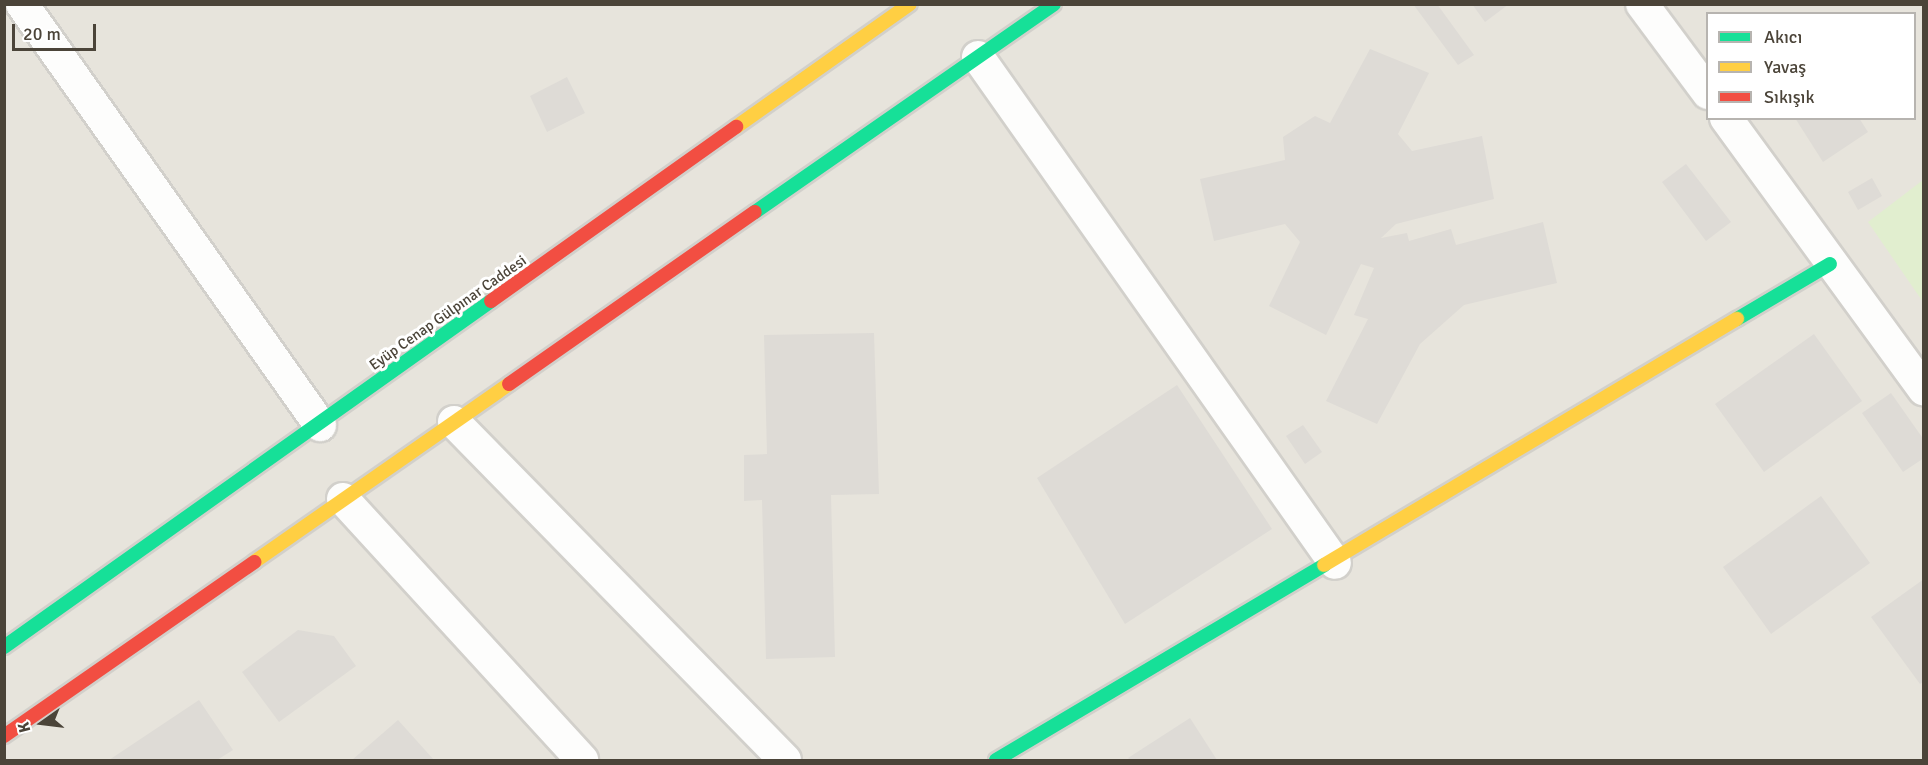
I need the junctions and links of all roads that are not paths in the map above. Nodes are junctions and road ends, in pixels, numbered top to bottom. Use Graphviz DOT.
graph roads {
  1 [pos="22,4"];
  2 [pos="1054,4"];
  3 [pos="1642,4"];
  4 [pos="893,9"];
  5 [pos="978,57"];
  6 [pos="1706,92"];
  7 [pos="1727,120"];
  8 [pos="1830,264"];
  9 [pos="1923,390"];
  10 [pos="454,422"];
  11 [pos="320,425"];
  12 [pos="343,499"];
  13 [pos="1335,563"];
  14 [pos="4,647"];
  15 [pos="4,736"];
  16 [pos="582,760"];
  17 [pos="785,760"];
  18 [pos="996,760"];
  1 -- 11 [label="street"];
  2 -- 5 [label="main road"];
  3 -- 6 [label="street"];
  4 -- 11 [label="main road, Eyüp Cenap Gülpınar Caddesi"];
  5 -- 10 [label="main road"];
  5 -- 13 [label="street"];
  7 -- 8 [label="street"];
  8 -- 9 [label="street"];
  8 -- 13 [label="main road"];
  10 -- 12 [label="main road"];
  10 -- 17 [label="street"];
  11 -- 14 [label="main road, Eyüp Cenap Gülpınar Caddesi"];
  12 -- 15 [label="main road"];
  12 -- 16 [label="street"];
  13 -- 18 [label="main road"];
}
